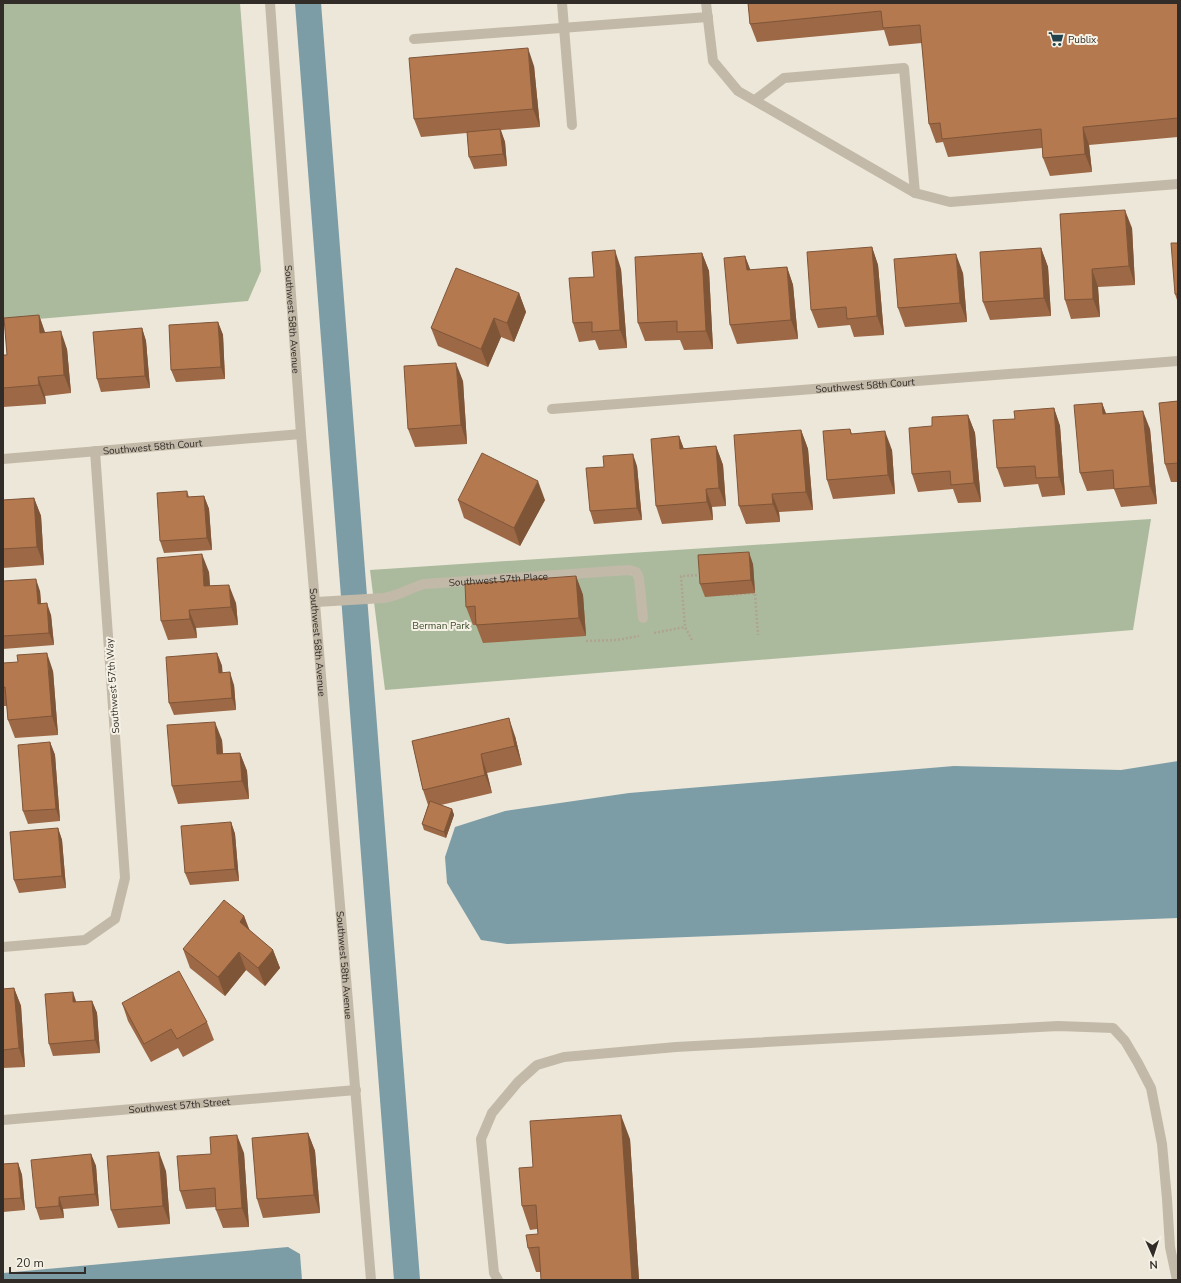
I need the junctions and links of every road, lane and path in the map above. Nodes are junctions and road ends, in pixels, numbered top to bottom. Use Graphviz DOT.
graph roads {
  1 [pos="270,3"];
  2 [pos="562,3"];
  3 [pos="706,3"];
  4 [pos="708,17"];
  5 [pos="564,28"];
  6 [pos="414,39"];
  7 [pos="754,100"];
  8 [pos="572,125"];
  9 [pos="1178,184"];
  10 [pos="915,193"];
  11 [pos="1178,362"];
  12 [pos="552,409"];
  13 [pos="301,434"];
  14 [pos="96,451"];
  15 [pos="3,459"];
  16 [pos="704,582"];
  17 [pos="726,595"];
  18 [pos="316,602"];
  19 [pos="643,618"];
  20 [pos="758,635"];
  21 [pos="692,640"];
  22 [pos="3,947"];
  23 [pos="356,1090"];
  24 [pos="3,1120"];
  25 [pos="371,1280"];
  26 [pos="498,1280"];
  27 [pos="1177,1280"];
  1 -- 13 [label="street, Southwest 58th Avenue"];
  2 -- 5 [label="street"];
  3 -- 4 [label="street"];
  4 -- 5 [label="street"];
  4 -- 7 [label="street"];
  5 -- 6 [label="street"];
  5 -- 8 [label="street"];
  7 -- 10 [label="street"];
  7 -- 10 [label="street"];
  9 -- 10 [label="street"];
  11 -- 12 [label="street, Southwest 58th Court"];
  13 -- 14 [label="street, Southwest 58th Court"];
  13 -- 18 [label="street, Southwest 58th Avenue"];
  14 -- 15 [label="street, Southwest 58th Court"];
  14 -- 22 [label="street, Southwest 57th Way"];
  16 -- 21 [label="path"];
  17 -- 20 [label="path"];
  18 -- 19 [label="street, Southwest 57th Place"];
  18 -- 23 [label="street, Southwest 58th Avenue"];
  23 -- 24 [label="street, Southwest 57th Street"];
  23 -- 25 [label="street, Southwest 58th Avenue"];
  26 -- 27 [label="street"];
}
